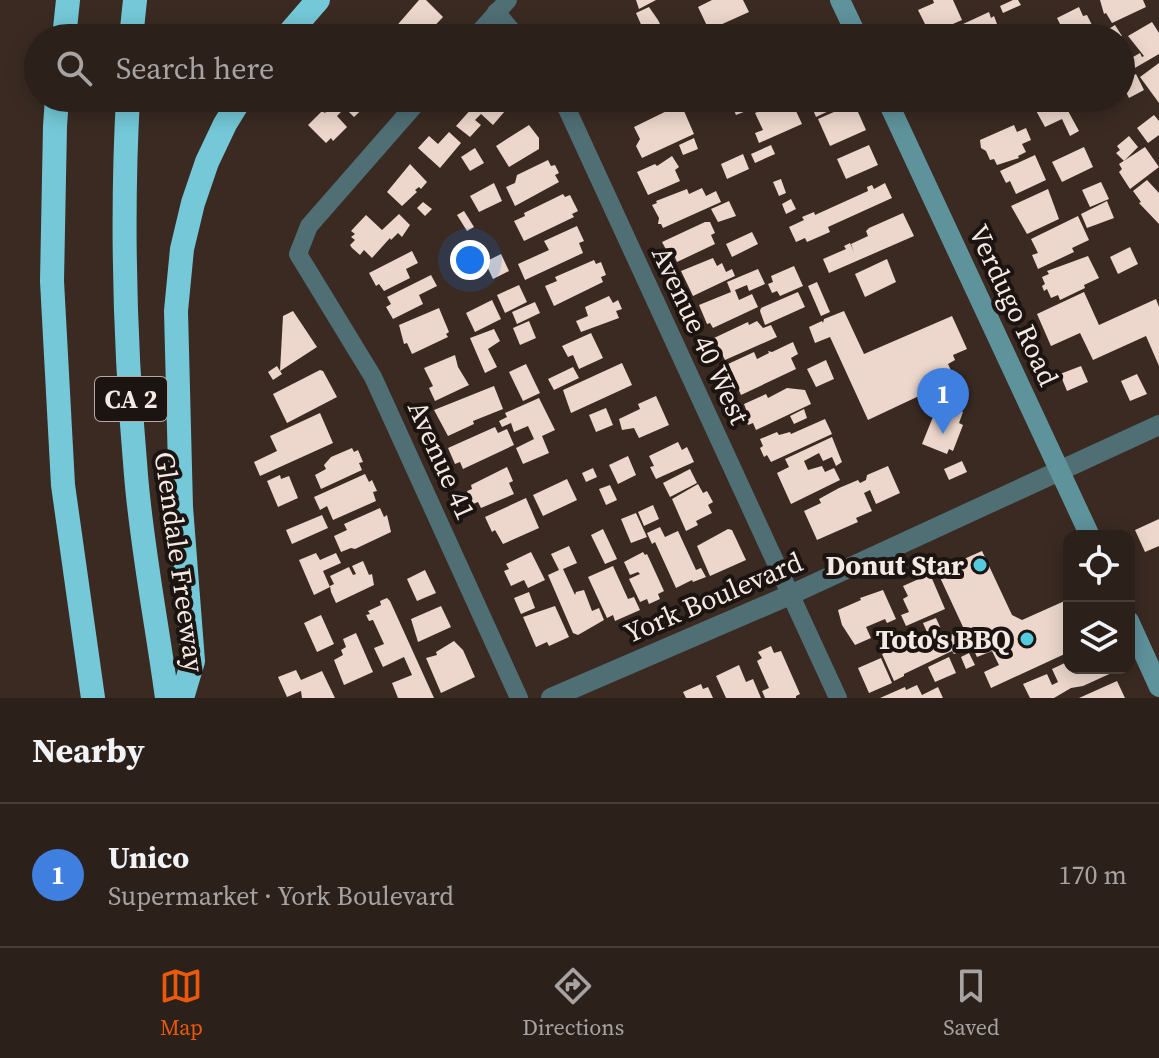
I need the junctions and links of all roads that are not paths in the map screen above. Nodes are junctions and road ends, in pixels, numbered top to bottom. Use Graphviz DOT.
graph roads {
  1 [pos="68,0"];
  2 [pos="135,0"];
  3 [pos="318,0"];
  4 [pos="840,0"];
  5 [pos="502,6"];
  6 [pos="65,24"];
  7 [pos="132,24"];
  8 [pos="297,24"];
  9 [pos="486,24"];
  10 [pos="511,24"];
  11 [pos="851,24"];
  12 [pos="56,112"];
  13 [pos="127,112"];
  14 [pos="232,112"];
  15 [pos="409,112"];
  16 [pos="568,112"];
  17 [pos="893,112"];
  18 [pos="1159,425"];
  19 [pos="1061,472"];
  20 [pos="1087,530"];
  21 [pos="790,595"];
  22 [pos="1135,634"];
  23 [pos="1159,687"];
  24 [pos="92,694"];
  25 [pos="167,698"];
  26 [pos="182,698"];
  27 [pos="519,698"];
  28 [pos="551,698"];
  29 [pos="838,698"];
  1 -- 6 [label="highway"];
  2 -- 7 [label="highway"];
  3 -- 8 [label="highway"];
  4 -- 11 [label="main road"];
  5 -- 9 [label="street"];
  5 -- 10 [label="street"];
  12 -- 24 [label="highway, CA 2"];
  13 -- 25 [label="highway, Glendale Freeway / CA 2"];
  14 -- 26 [label="highway"];
  15 -- 27 [label="street, Avenue 41"];
  16 -- 21 [label="street, Avenue 40 West"];
  17 -- 19 [label="main road, Verdugo Road"];
  18 -- 19 [label="street, York Boulevard"];
  19 -- 20 [label="main road, Verdugo Road"];
  19 -- 21 [label="street, York Boulevard"];
  21 -- 28 [label="street, York Boulevard"];
  21 -- 29 [label="street, Avenue 40 West"];
  22 -- 23 [label="main road"];
}
